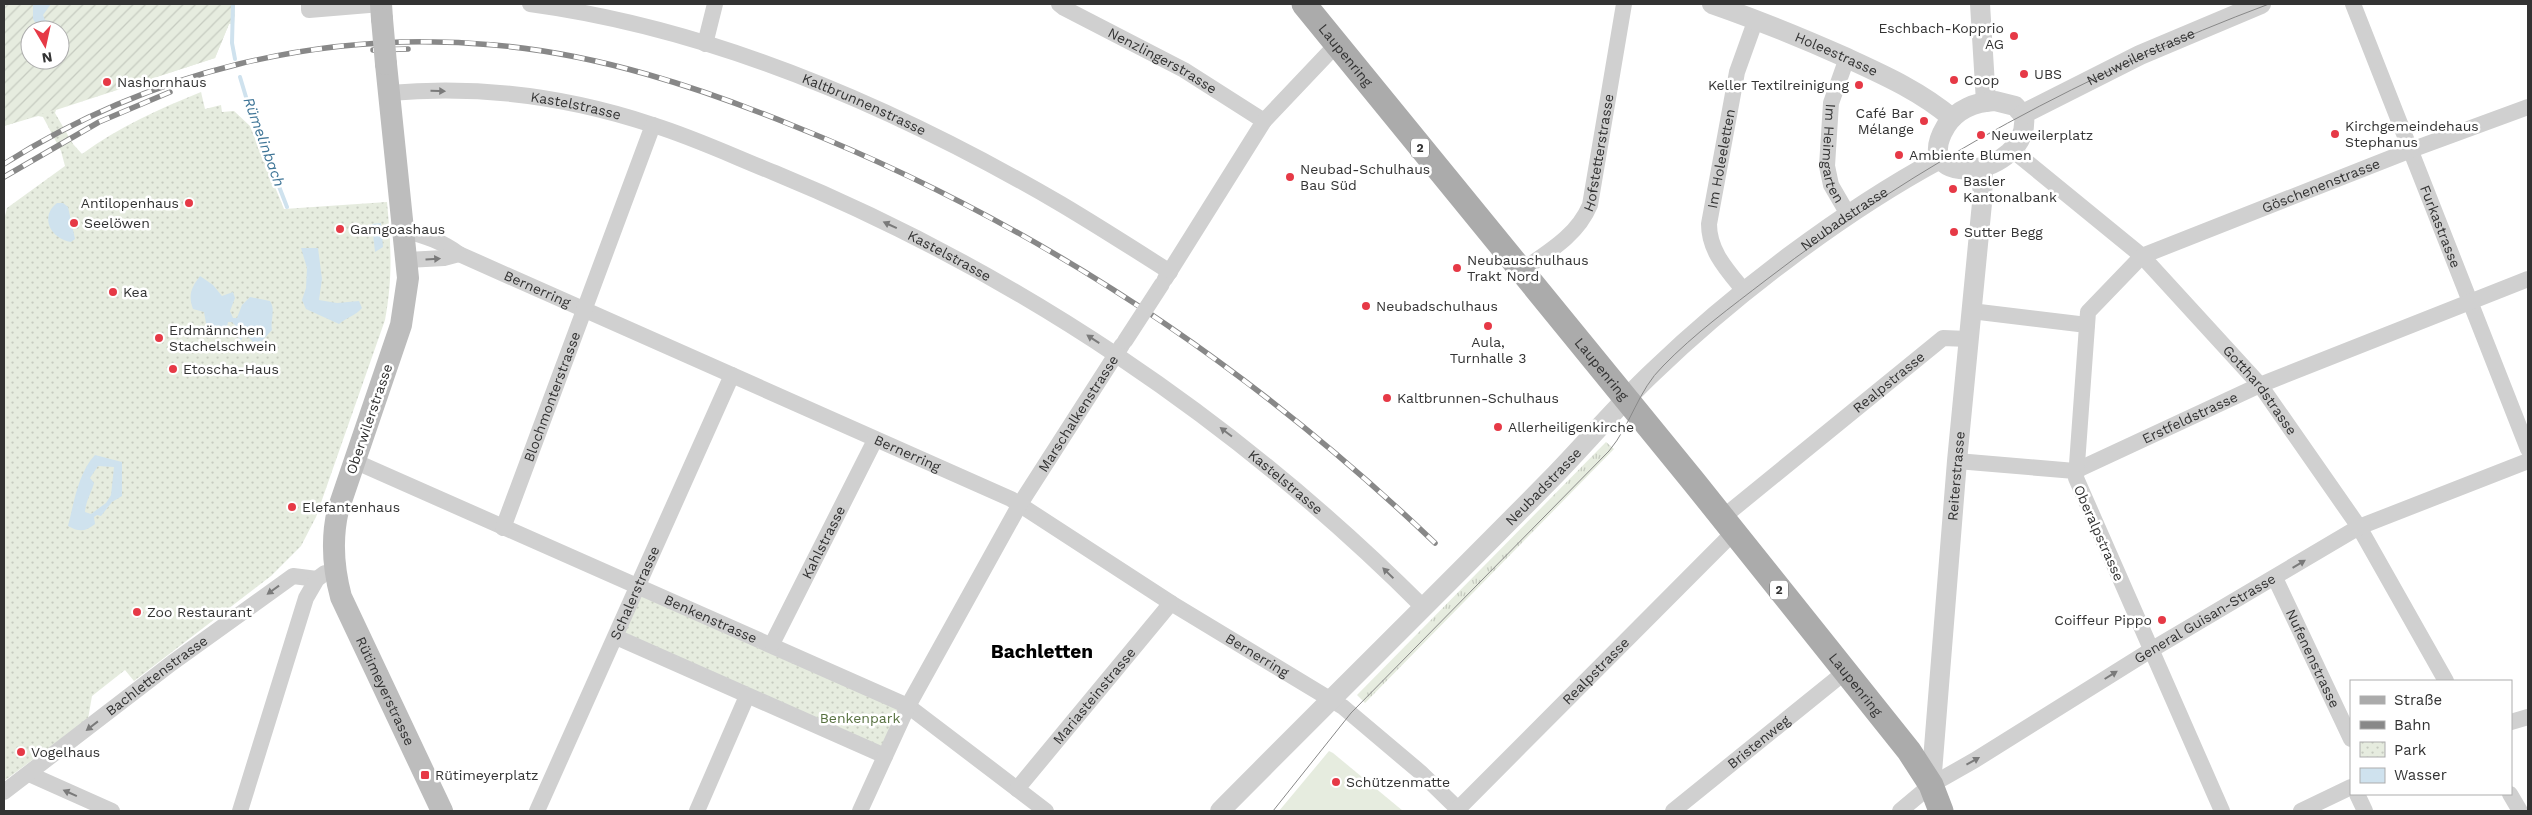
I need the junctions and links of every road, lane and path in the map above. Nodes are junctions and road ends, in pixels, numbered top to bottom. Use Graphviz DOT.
graph roads {
  1 [pos="309,4"];
  2 [pos="530,4"];
  3 [pos="716,4"];
  4 [pos="1060,4"];
  5 [pos="1304,4"];
  6 [pos="1624,4"];
  7 [pos="1712,4"];
  8 [pos="1980,4"];
  9 [pos="2261,4"];
  10 [pos="2353,4"];
  11 [pos="554,5"];
  12 [pos="381,9"];
  13 [pos="1756,19"];
  14 [pos="704,44"];
  15 [pos="1337,44"];
  16 [pos="1848,58"];
  17 [pos="389,92"];
  18 [pos="1986,102"];
  19 [pos="2528,107"];
  20 [pos="2023,114"];
  21 [pos="1952,118"];
  22 [pos="1264,121"];
  23 [pos="653,125"];
  24 [pos="2011,149"];
  25 [pos="2411,150"];
  26 [pos="1940,159"];
  27 [pos="1983,168"];
  28 [pos="1849,216"];
  29 [pos="404,230"];
  30 [pos="459,254"];
  31 [pos="2142,256"];
  32 [pos="407,260"];
  33 [pos="1521,271"];
  34 [pos="1166,278"];
  35 [pos="2528,279"];
  36 [pos="1745,292"];
  37 [pos="2470,302"];
  38 [pos="583,308"];
  39 [pos="1971,311"];
  40 [pos="2087,325"];
  41 [pos="1968,339"];
  42 [pos="1121,348"];
  43 [pos="732,375"];
  44 [pos="2260,385"];
  45 [pos="1626,399"];
  46 [pos="875,440"];
  47 [pos="2528,449"];
  48 [pos="354,461"];
  49 [pos="1957,461"];
  50 [pos="2528,461"];
  51 [pos="2075,471"];
  52 [pos="1020,504"];
  53 [pos="1727,525"];
  54 [pos="2360,527"];
  55 [pos="503,528"];
  56 [pos="326,574"];
  57 [pos="2275,578"];
  58 [pos="636,586"];
  59 [pos="1171,602"];
  60 [pos="1423,607"];
  61 [pos="616,637"];
  62 [pos="772,644"];
  63 [pos="2151,650"];
  64 [pos="1845,672"];
  65 [pos="2445,680"];
  66 [pos="747,696"];
  67 [pos="1331,699"];
  68 [pos="908,706"];
  69 [pos="2528,717"];
  70 [pos="2512,722"];
  71 [pos="2350,737"];
  72 [pos="885,756"];
  73 [pos="29,774"];
  74 [pos="1931,784"];
  75 [pos="2350,787"];
  76 [pos="1017,789"];
  77 [pos="4,792"];
  78 [pos="2357,795"];
  79 [pos="2511,795"];
  80 [pos="1459,810"];
  81 [pos="112,811"];
  82 [pos="240,811"];
  83 [pos="442,811"];
  84 [pos="537,811"];
  85 [pos="697,811"];
  86 [pos="860,811"];
  87 [pos="1046,811"];
  88 [pos="1220,811"];
  89 [pos="1673,811"];
  90 [pos="1900,811"];
  91 [pos="1940,811"];
  92 [pos="2222,811"];
  93 [pos="2301,811"];
  94 [pos="2365,811"];
  95 [pos="2520,811"];
  1 -- 12 [label="street"];
  2 -- 11 [label="street, Kaltbrunnenstrasse"];
  3 -- 14 [label="street"];
  4 -- 22 [label="street, Nenzlingerstrasse"];
  5 -- 15 [label="main road, Laupenring / 2"];
  6 -- 33 [label="street, Hofstetterstrasse"];
  7 -- 13 [label="street, Holeestrasse"];
  8 -- 18 [label="street"];
  9 -- 20 [label="street, Neuweilerstrasse"];
  10 -- 25 [label="street, Furkastrasse"];
  11 -- 14 [label="street, Kaltbrunnenstrasse"];
  12 -- 17 [label="main road, Oberwilerstrasse, bridge"];
  13 -- 16 [label="street, Holeestrasse"];
  13 -- 36 [label="street, Im Holeeletten"];
  14 -- 34 [label="street, Kaltbrunnenstrasse"];
  15 -- 22 [label="street, Marschalkenstrasse"];
  15 -- 33 [label="main road, Laupenring / 2"];
  16 -- 21 [label="street, Holeestrasse"];
  16 -- 28 [label="street, Im Heimgarten"];
  17 -- 23 [label="street, Kastelstrasse, one-way"];
  17 -- 29 [label="main road, Oberwilerstrasse"];
  18 -- 20 [label="street"];
  18 -- 21 [label="street"];
  19 -- 25 [label="street, Göschenenstrasse"];
  20 -- 24 [label="street"];
  21 -- 26 [label="street"];
  22 -- 34 [label="street, Marschalkenstrasse"];
  23 -- 38 [label="street, Blochmonterstrasse"];
  42 -- 23 [label="street, Kastelstrasse, one-way"];
  24 -- 27 [label="street"];
  24 -- 31 [label="street, Gotthardstrasse"];
  25 -- 31 [label="street, Göschenenstrasse"];
  25 -- 37 [label="street, Furkastrasse"];
  26 -- 27 [label="street"];
  26 -- 28 [label="street, Neubadstrasse"];
  27 -- 39 [label="street, Reiterstrasse"];
  28 -- 36 [label="street, Neubadstrasse"];
  29 -- 30 [label="street, Bernerring"];
  29 -- 32 [label="main road, Oberwilerstrasse"];
  32 -- 30 [label="street, one-way"];
  30 -- 38 [label="street, Bernerring"];
  31 -- 40 [label="street, Oberalpstrasse"];
  31 -- 44 [label="street, Gotthardstrasse"];
  32 -- 48 [label="main road, Oberwilerstrasse"];
  33 -- 45 [label="main road, Laupenring / 2"];
  34 -- 42 [label="street, Marschalkenstrasse, bridge"];
  35 -- 37 [label="street, Erstfeldstrasse"];
  36 -- 45 [label="street, Neubadstrasse"];
  37 -- 44 [label="street, Erstfeldstrasse"];
  37 -- 47 [label="street, Furkastrasse"];
  38 -- 43 [label="street, Bernerring"];
  38 -- 55 [label="street, Blochmonterstrasse"];
  39 -- 40 [label="street"];
  39 -- 41 [label="street, Reiterstrasse"];
  40 -- 51 [label="street, Oberalpstrasse"];
  41 -- 49 [label="street, Reiterstrasse"];
  41 -- 53 [label="street, Realpstrasse"];
  42 -- 52 [label="street, Marschalkenstrasse"];
  60 -- 42 [label="street, Kastelstrasse, one-way"];
  43 -- 46 [label="street, Bernerring"];
  43 -- 58 [label="street, Schalerstrasse"];
  44 -- 51 [label="street, Erstfeldstrasse"];
  44 -- 54 [label="street, Gotthardstrasse"];
  45 -- 53 [label="main road, Laupenring / 2"];
  45 -- 60 [label="street, Neubadstrasse"];
  46 -- 52 [label="street, Bernerring"];
  46 -- 62 [label="street, Kahlstrasse"];
  48 -- 55 [label="street, Benkenstrasse"];
  48 -- 56 [label="main road, Oberwilerstrasse"];
  49 -- 51 [label="street, Erstfeldstrasse"];
  49 -- 74 [label="street, Reiterstrasse"];
  50 -- 54 [label="street, General Guisan-Strasse"];
  51 -- 63 [label="street, Oberalpstrasse"];
  52 -- 59 [label="street, Bernerring"];
  52 -- 68 [label="street, Marschalkenstrasse"];
  53 -- 64 [label="main road, Laupenring / 2"];
  53 -- 80 [label="street, Realpstrasse"];
  57 -- 54 [label="street, General Guisan-Strasse, one-way"];
  54 -- 65 [label="street, Gotthardstrasse"];
  55 -- 58 [label="street, Benkenstrasse"];
  56 -- 73 [label="street, Bachlettenstrasse, one-way"];
  56 -- 82 [label="street, Oberwilerstrasse"];
  56 -- 83 [label="main road, Rütimeyerstrasse"];
  57 -- 63 [label="street, General Guisan-Strasse"];
  57 -- 71 [label="street, Nufenenstrasse"];
  58 -- 61 [label="street, Schalerstrasse"];
  58 -- 62 [label="street, Benkenstrasse"];
  59 -- 67 [label="street, Bernerring"];
  59 -- 76 [label="street, Mariasteinstrasse"];
  60 -- 67 [label="street, Neubadstrasse"];
  61 -- 66 [label="street"];
  61 -- 84 [label="street, Schalerstrasse"];
  62 -- 68 [label="street, Benkenstrasse"];
  74 -- 63 [label="street, General Guisan-Strasse, one-way"];
  63 -- 92 [label="street, Oberalpstrasse"];
  64 -- 74 [label="main road, Laupenring / 2"];
  64 -- 89 [label="street, Bristenweg"];
  66 -- 72 [label="street"];
  66 -- 85 [label="street"];
  67 -- 80 [label="street, Bernerring"];
  67 -- 88 [label="street, Neubadstrasse"];
  68 -- 72 [label="street, Marschalkenstrasse"];
  68 -- 76 [label="street, Benkenstrasse"];
  69 -- 70 [label="street"];
  72 -- 86 [label="street, Marschalkenstrasse"];
  73 -- 77 [label="street, Bachlettenstrasse"];
  81 -- 73 [label="street, one-way"];
  74 -- 90 [label="street, General Guisan-Strasse"];
  74 -- 91 [label="main road, 2"];
  75 -- 93 [label="street"];
  76 -- 87 [label="street, Benkenstrasse"];
  78 -- 94 [label="street"];
  79 -- 95 [label="street"];
}
